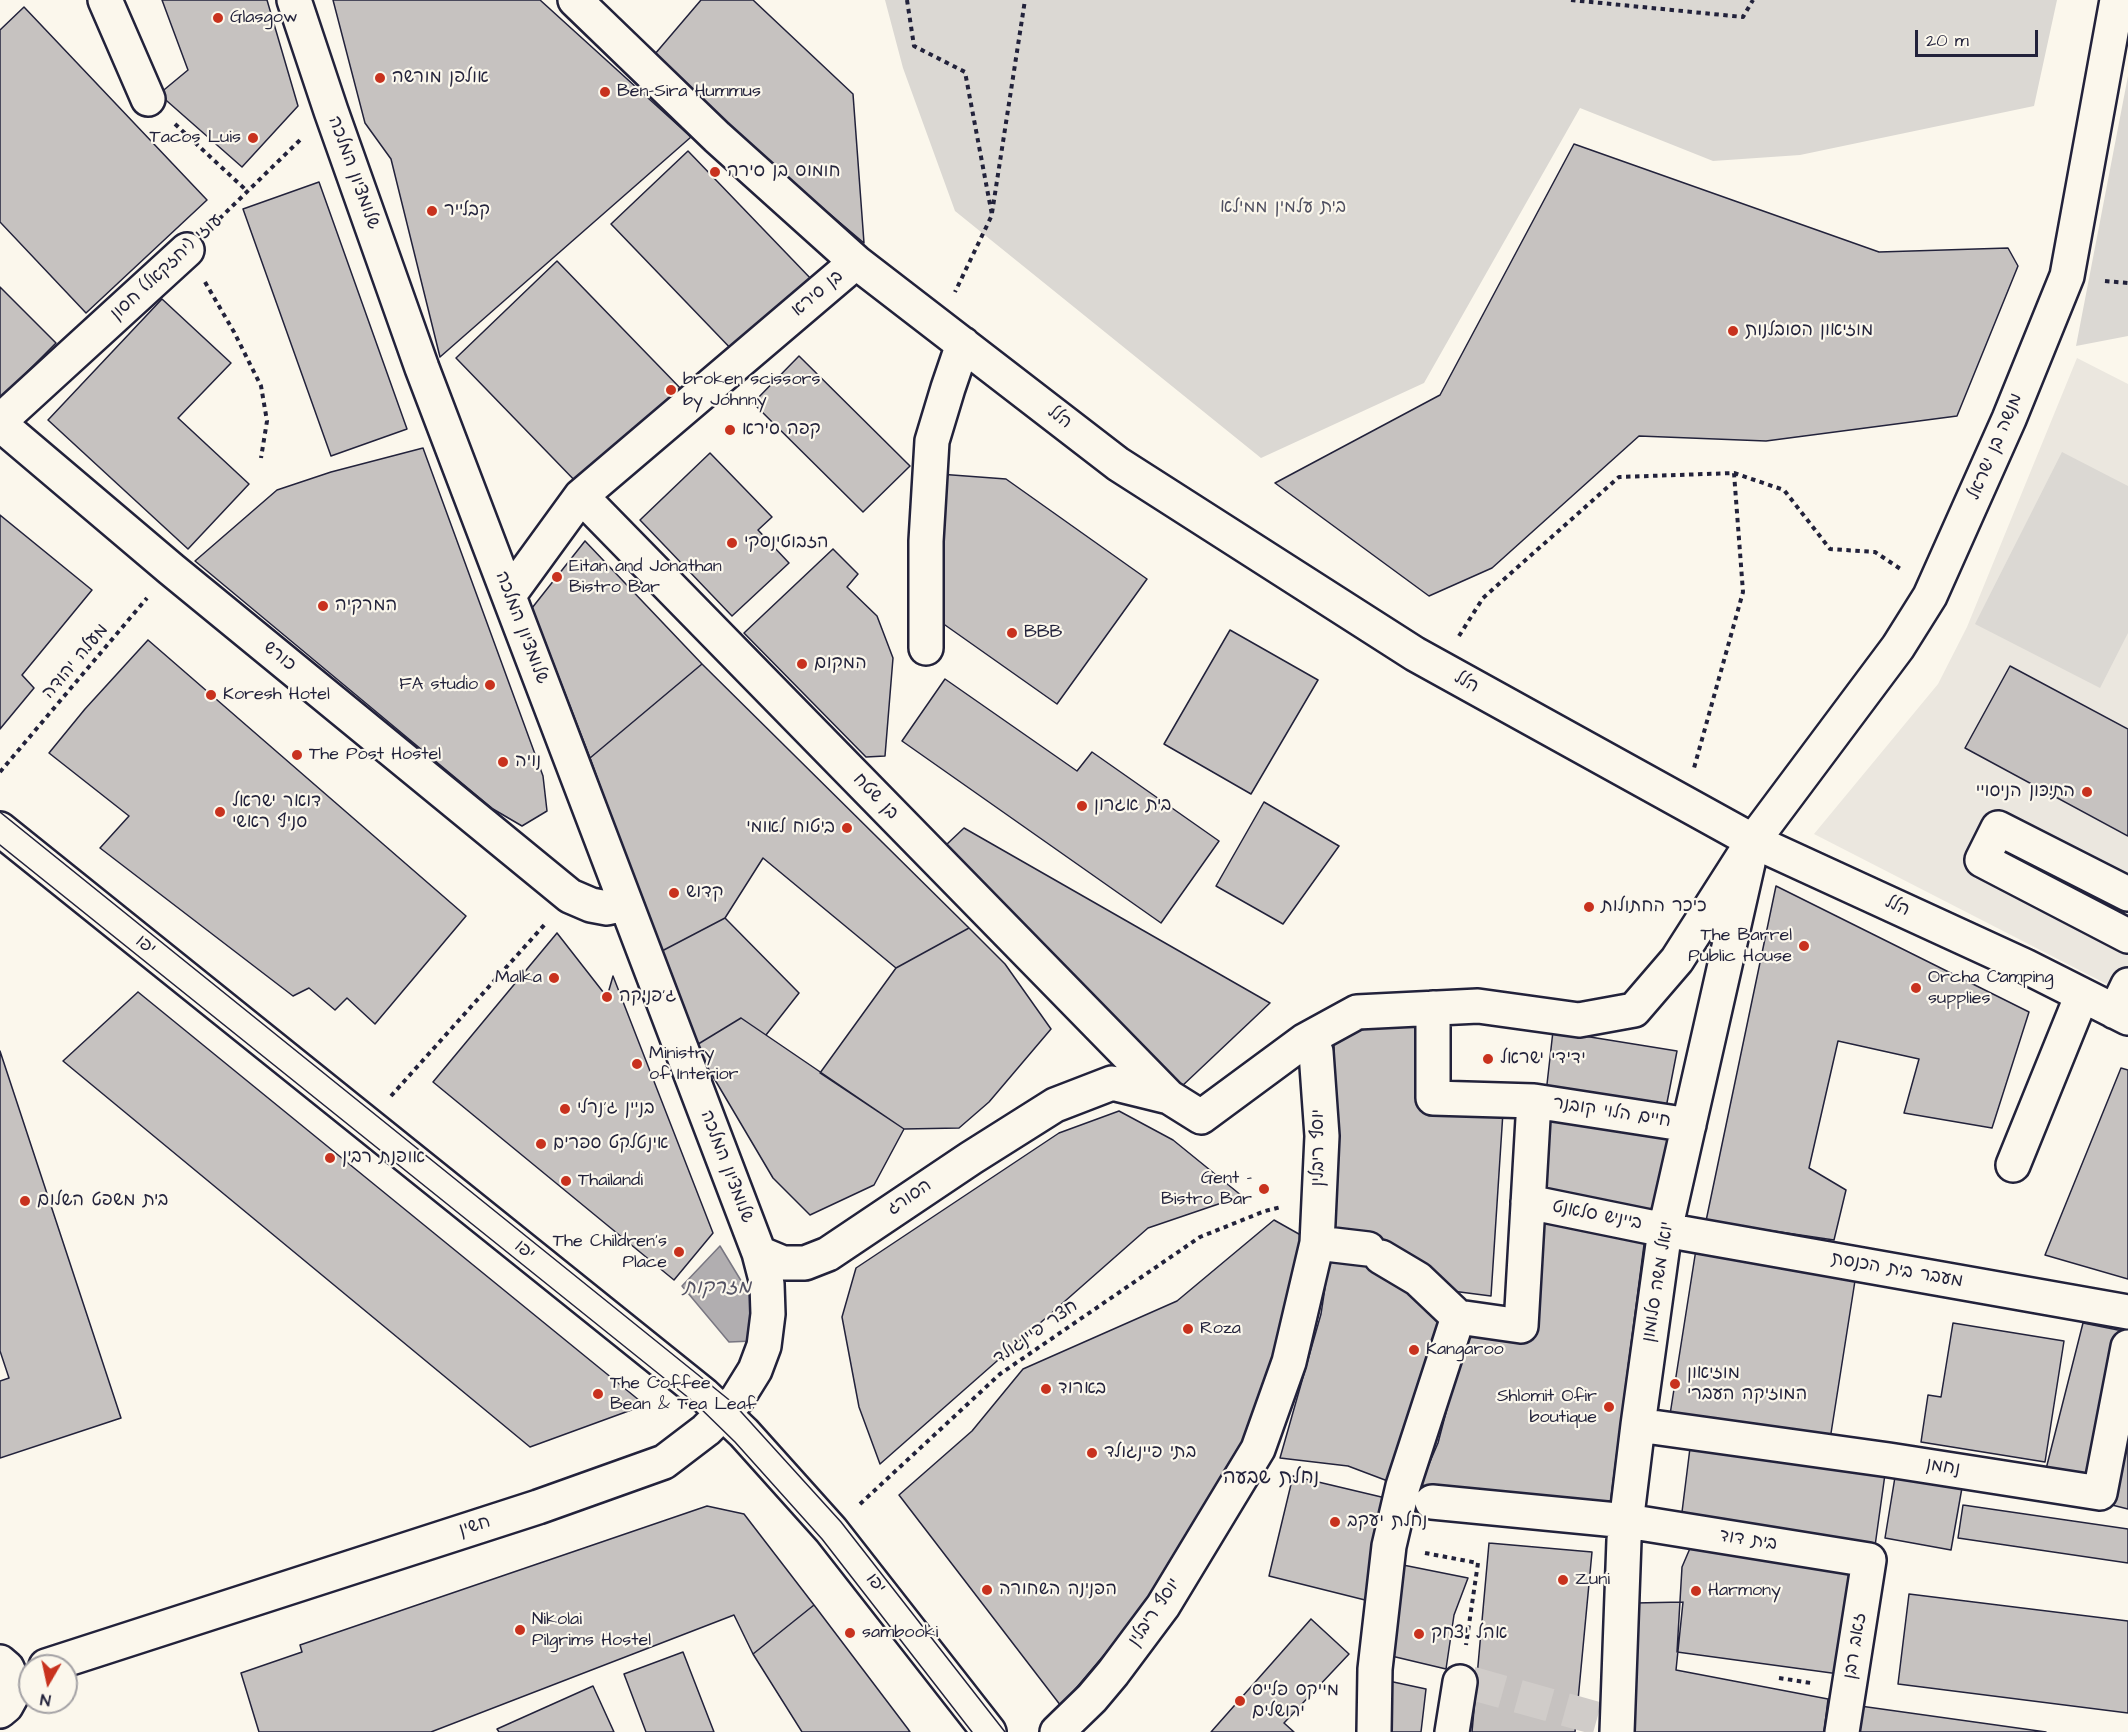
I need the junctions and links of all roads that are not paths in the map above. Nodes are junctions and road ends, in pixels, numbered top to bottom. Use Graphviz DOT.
graph roads {
  1 [pos="105,0"];
  2 [pos="294,0"];
  3 [pos="575,0"];
  4 [pos="2116,0"];
  5 [pos="148,99"];
  6 [pos="187,250"];
  7 [pos="856,262"];
  8 [pos="951,335"];
  9 [pos="0,423"];
  10 [pos="581,496"];
  11 [pos="509,595"];
  12 [pos="926,648"];
  13 [pos="0,829"];
  14 [pos="1753,841"];
  15 [pos="2128,894"];
  16 [pos="626,904"];
  17 [pos="2128,936"];
  18 [pos="2082,995"];
  19 [pos="2124,1005"];
  20 [pos="1434,1008"];
  21 [pos="1304,1041"];
  22 [pos="1169,1097"];
  23 [pos="1534,1101"];
  24 [pos="1689,1125"];
  25 [pos="2013,1165"];
  26 [pos="1528,1202"];
  27 [pos="1665,1230"];
  28 [pos="1317,1243"];
  29 [pos="759,1253"];
  30 [pos="2128,1312"];
  31 [pos="1458,1317"];
  32 [pos="2128,1347"];
  33 [pos="723,1413"];
  34 [pos="1638,1425"];
  35 [pos="1432,1502"];
  36 [pos="1627,1521"];
  37 [pos="1869,1560"];
  38 [pos="78,1656"];
  39 [pos="14,1670"];
  40 [pos="1460,1682"];
  41 [pos="0,1711"];
  42 [pos="989,1732"];
  43 [pos="1057,1732"];
  44 [pos="1374,1732"];
  45 [pos="1452,1732"];
  46 [pos="1617,1732"];
  47 [pos="1842,1732"];
  1 -- 5 [label="street"];
  2 -- 11 [label="street, שלומציון המלכה"];
  3 -- 7 [label="street, בן סירא"];
  4 -- 14 [label="street, מנשה בן ישראל"];
  6 -- 9 [label="street, עוזי (יחזקאל) חסון"];
  7 -- 8 [label="street, הלל"];
  7 -- 10 [label="street, בן סירא"];
  8 -- 12 [label="street"];
  8 -- 14 [label="street, הלל"];
  9 -- 16 [label="street, כורש"];
  10 -- 11 [label="street, בן סירא"];
  10 -- 22 [label="street, בן שטח"];
  11 -- 16 [label="street, שלומציון המלכה"];
  13 -- 33 [label="street, יפו"];
  14 -- 18 [label="street, הלל"];
  14 -- 20 [label="street"];
  14 -- 24 [label="street, יואל משה סלומון"];
  15 -- 17 [label="street"];
  16 -- 29 [label="street, שלומציון המלכה"];
  18 -- 19 [label="street, הלל"];
  18 -- 25 [label="street"];
  20 -- 21 [label="street"];
  20 -- 23 [label="street, חיים הלוי קובנר"];
  21 -- 22 [label="street"];
  21 -- 28 [label="street, יוסף ריבלין"];
  22 -- 29 [label="street, הסורג"];
  23 -- 24 [label="street, חיים הלוי קובנר"];
  23 -- 26 [label="street"];
  24 -- 27 [label="street, יואל משה סלומון"];
  26 -- 27 [label="street, בייניש סלאנט"];
  26 -- 31 [label="street"];
  27 -- 30 [label="street, מעבר בית הכנסת"];
  27 -- 34 [label="street, יואל משה סלומון"];
  28 -- 31 [label="street"];
  28 -- 43 [label="street, יוסף ריבלין"];
  29 -- 33 [label="street, חשין"];
  31 -- 44 [label="street"];
  32 -- 34 [label="street, נחמן"];
  33 -- 38 [label="street, חשין"];
  33 -- 42 [label="street, יפו"];
  34 -- 36 [label="street, יואל משה סלומון"];
  35 -- 36 [label="street, בית דוד"];
  36 -- 37 [label="street, בית דוד"];
  36 -- 46 [label="street, יואל משה סלומון"];
  37 -- 47 [label="street, זאב רבן"];
  39 -- 41 [label="street"];
  40 -- 45 [label="street"];
}
